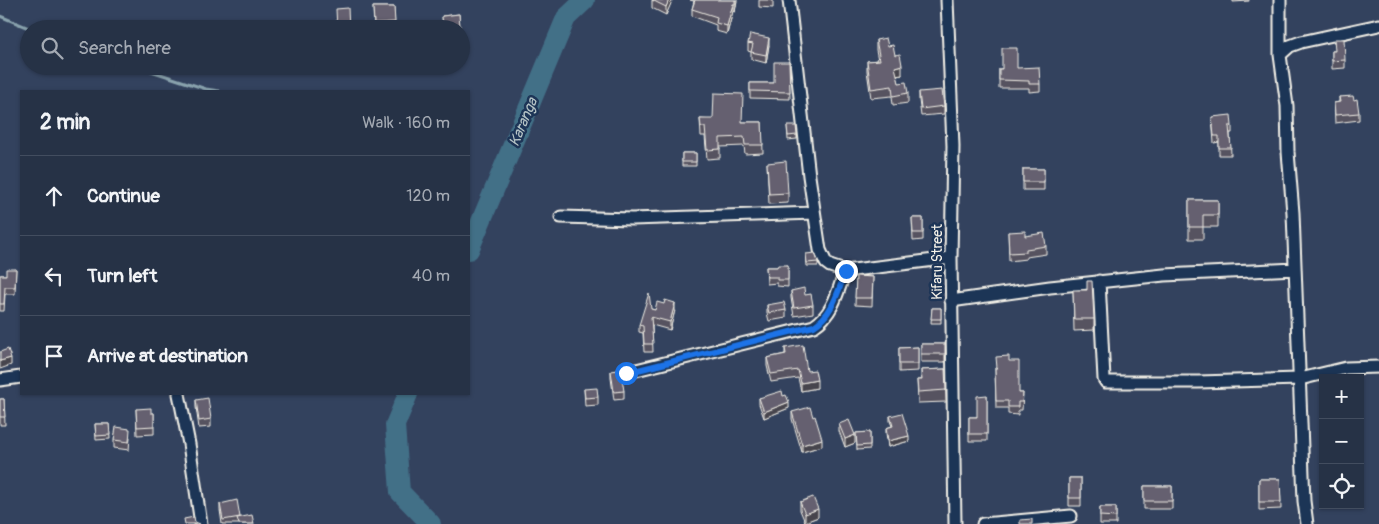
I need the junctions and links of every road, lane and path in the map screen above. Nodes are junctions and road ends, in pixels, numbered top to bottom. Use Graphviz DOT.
graph roads {
  1 [pos="789,0"];
  2 [pos="947,0"];
  3 [pos="1280,0"];
  4 [pos="1379,25"];
  5 [pos="1280,55"];
  6 [pos="814,213"];
  7 [pos="561,218"];
  8 [pos="951,258"];
  9 [pos="1295,269"];
  10 [pos="846,271"];
  11 [pos="1099,281"];
  12 [pos="951,301"];
  13 [pos="1379,367"];
  14 [pos="624,374"];
  15 [pos="20,377"];
  16 [pos="1300,378"];
  17 [pos="0,380"];
  18 [pos="179,395"];
  19 [pos="1071,516"];
  20 [pos="201,524"];
  21 [pos="956,524"];
  22 [pos="983,524"];
  23 [pos="1307,524"];
  1 -- 6 [label="street"];
  2 -- 8 [label="street, Kifaru Street"];
  3 -- 5 [label="street"];
  4 -- 5 [label="street"];
  5 -- 9 [label="street"];
  6 -- 7 [label="street"];
  6 -- 10 [label="street"];
  8 -- 10 [label="street"];
  8 -- 12 [label="street, Kifaru Street"];
  9 -- 11 [label="street"];
  9 -- 16 [label="street"];
  10 -- 14 [label="street"];
  11 -- 12 [label="street"];
  11 -- 16 [label="street"];
  12 -- 21 [label="street, Kifaru Street"];
  13 -- 16 [label="street"];
  15 -- 17 [label="street"];
  16 -- 23 [label="street"];
  18 -- 20 [label="street"];
  19 -- 22 [label="street"];
}
